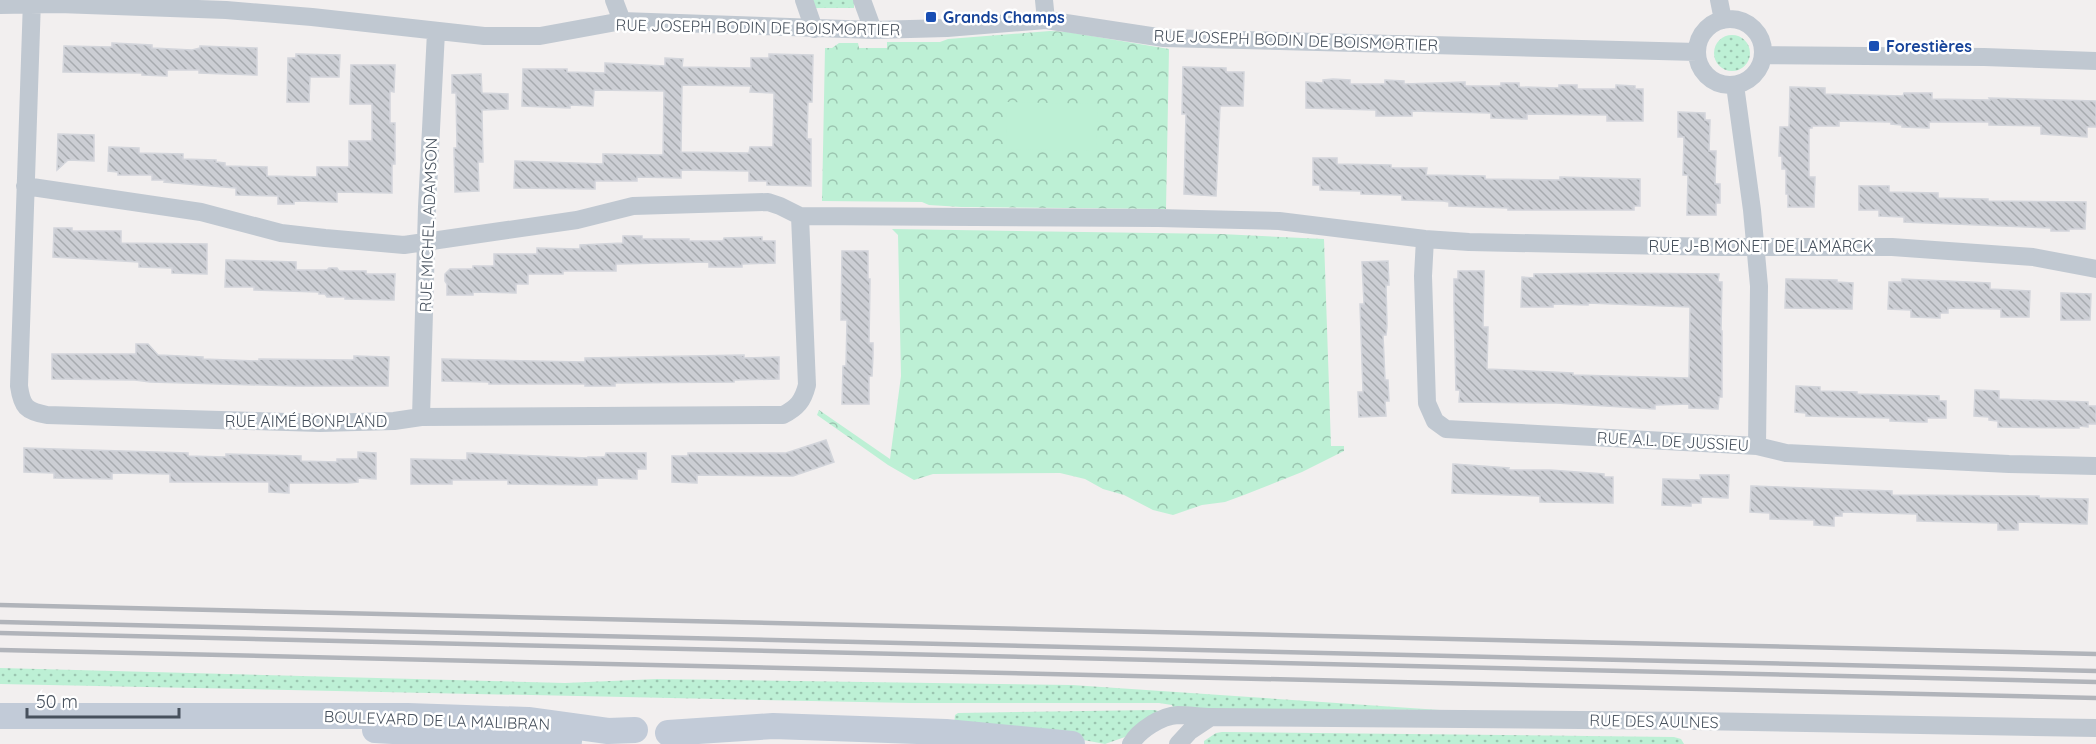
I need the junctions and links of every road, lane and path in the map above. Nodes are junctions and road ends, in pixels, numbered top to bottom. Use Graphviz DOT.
graph roads {
  1 [pos="615,0"];
  2 [pos="804,0"];
  3 [pos="862,0"];
  4 [pos="1044,0"];
  5 [pos="1719,0"];
  6 [pos="32,2"];
  7 [pos="0,5"];
  8 [pos="1046,20"];
  9 [pos="1723,20"];
  10 [pos="622,21"];
  11 [pos="814,29"];
  12 [pos="873,30"];
  13 [pos="436,32"];
  14 [pos="1696,52"];
  15 [pos="1764,55"];
  16 [pos="2096,61"];
  17 [pos="1735,86"];
  18 [pos="25,186"];
  19 [pos="800,216"];
  20 [pos="1425,239"];
  21 [pos="427,242"];
  22 [pos="1756,246"];
  23 [pos="2096,269"];
  24 [pos="422,417"];
  25 [pos="1756,446"];
  26 [pos="2096,466"];
  27 [pos="0,716"];
  28 [pos="238,717"];
  29 [pos="1211,717"];
  30 [pos="2096,728"];
  31 [pos="628,737"];
  32 [pos="673,738"];
  33 [pos="583,744"];
  34 [pos="725,744"];
  35 [pos="806,744"];
  36 [pos="1072,744"];
  37 [pos="1131,744"];
  38 [pos="1178,744"];
  1 -- 10 [label="street"];
  2 -- 11 [label="street"];
  3 -- 12 [label="street"];
  4 -- 8 [label="street"];
  5 -- 9 [label="street"];
  6 -- 7 [label="street, RUE JOSEPH BODIN DE BOISMORTIER"];
  6 -- 13 [label="street, RUE JOSEPH BODIN DE BOISMORTIER"];
  6 -- 18 [label="street, RUE AIMÉ BONPLAND"];
  8 -- 12 [label="street, RUE JOSEPH BODIN DE BOISMORTIER"];
  8 -- 14 [label="street, RUE JOSEPH BODIN DE BOISMORTIER"];
  9 -- 14 [label="street"];
  9 -- 15 [label="street"];
  10 -- 11 [label="street, RUE JOSEPH BODIN DE BOISMORTIER"];
  10 -- 13 [label="street, RUE JOSEPH BODIN DE BOISMORTIER"];
  11 -- 12 [label="street, RUE JOSEPH BODIN DE BOISMORTIER"];
  13 -- 21 [label="street, RUE MICHEL ADAMSON"];
  14 -- 17 [label="street"];
  15 -- 16 [label="street"];
  15 -- 17 [label="street"];
  17 -- 22 [label="street"];
  18 -- 21 [label="street"];
  18 -- 24 [label="street, RUE AIMÉ BONPLAND"];
  19 -- 20 [label="street, RUE J-B MONET DE LAMARCK"];
  19 -- 21 [label="street"];
  19 -- 24 [label="street, RUE AIMÉ BONPLAND"];
  20 -- 22 [label="street, RUE J-B MONET DE LAMARCK"];
  20 -- 25 [label="street, RUE A.L. DE JUSSIEU"];
  21 -- 24 [label="street, RUE MICHEL ADAMSON"];
  22 -- 23 [label="street, RUE J-B MONET DE LAMARCK"];
  22 -- 25 [label="street"];
  25 -- 26 [label="street, RUE A.L. DE JUSSIEU"];
  27 -- 28 [label="main road, BOULEVARD DE LA MALIBRAN"];
  28 -- 31 [label="main road, BOULEVARD DE LA MALIBRAN"];
  28 -- 33 [label="main road, BOULEVARD DE LA MALIBRAN"];
  29 -- 30 [label="street, RUE DES AULNES"];
  29 -- 37 [label="street, RUE DES AULNES"];
  29 -- 38 [label="street"];
  31 -- 32 [label="main road, BOULEVARD DE LA MALIBRAN"];
  32 -- 36 [label="main road"];
  34 -- 35 [label="main road"];
}
